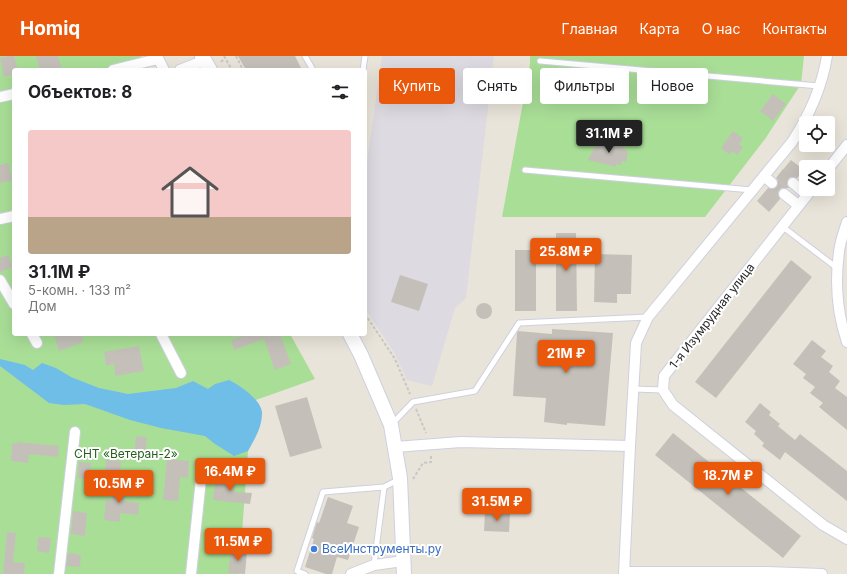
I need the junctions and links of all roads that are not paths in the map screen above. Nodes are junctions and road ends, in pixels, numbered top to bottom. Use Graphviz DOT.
graph roads {
  1 [pos="305,56"];
  2 [pos="365,56"];
  3 [pos="827,56"];
  4 [pos="157,58"];
  5 [pos="540,61"];
  6 [pos="206,62"];
  7 [pos="120,68"];
  8 [pos="163,68"];
  9 [pos="186,68"];
  10 [pos="312,68"];
  11 [pos="363,68"];
  12 [pos="819,86"];
  13 [pos="12,94"];
  14 [pos="0,97"];
  15 [pos="847,145"];
  16 [pos="835,160"];
  17 [pos="772,166"];
  18 [pos="525,170"];
  19 [pos="780,173"];
  20 [pos="793,183"];
  21 [pos="799,186"];
  22 [pos="752,190"];
  23 [pos="784,194"];
  24 [pos="806,196"];
  25 [pos="798,206"];
  26 [pos="12,217"];
  27 [pos="0,220"];
  28 [pos="847,222"];
  29 [pos="782,227"];
  30 [pos="837,268"];
  31 [pos="0,280"];
  32 [pos="12,301"];
  33 [pos="648,317"];
  34 [pos="162,336"];
  35 [pos="351,336"];
  36 [pos="847,342"];
  37 [pos="181,373"];
  38 [pos="633,389"];
  39 [pos="663,390"];
  40 [pos="391,425"];
  41 [pos="75,432"];
  42 [pos="630,446"];
  43 [pos="395,447"];
  44 [pos="202,470"];
  45 [pos="406,480"];
  46 [pos="384,487"];
  47 [pos="847,539"];
  48 [pos="374,565"];
  49 [pos="404,568"];
  50 [pos="625,573"];
  51 [pos="59,574"];
  52 [pos="191,574"];
  53 [pos="305,574"];
  54 [pos="351,574"];
  55 [pos="822,574"];
  1 -- 10 [label="lane"];
  2 -- 11 [label="lane"];
  3 -- 12 [label="street"];
  4 -- 7 [label="street"];
  4 -- 8 [label="street"];
  5 -- 12 [label="lane"];
  6 -- 9 [label="street"];
  12 -- 17 [label="street"];
  13 -- 14 [label="street"];
  15 -- 16 [label="street"];
  17 -- 19 [label="street"];
  17 -- 22 [label="street"];
  18 -- 22 [label="lane"];
  20 -- 21 [label="street"];
  22 -- 33 [label="street"];
  23 -- 25 [label="street"];
  24 -- 25 [label="street, 1-я Изумрудная улица"];
  25 -- 29 [label="street, 1-я Изумрудная улица"];
  26 -- 27 [label="street"];
  28 -- 30 [label="street"];
  29 -- 30 [label="lane"];
  29 -- 39 [label="street, 1-я Изумрудная улица"];
  30 -- 36 [label="street"];
  31 -- 32 [label="street"];
  33 -- 38 [label="street"];
  33 -- 40 [label="lane"];
  34 -- 37 [label="street"];
  35 -- 40 [label="main road"];
  38 -- 39 [label="lane"];
  38 -- 42 [label="street"];
  39 -- 47 [label="street"];
  40 -- 43 [label="main road"];
  41 -- 51 [label="street"];
  42 -- 43 [label="street"];
  42 -- 50 [label="street"];
  43 -- 45 [label="main road"];
  44 -- 52 [label="street"];
  45 -- 46 [label="lane"];
  45 -- 49 [label="main road"];
  46 -- 48 [label="lane"];
  46 -- 53 [label="lane"];
  48 -- 49 [label="street"];
  48 -- 54 [label="street"];
  50 -- 55 [label="street"];
}
